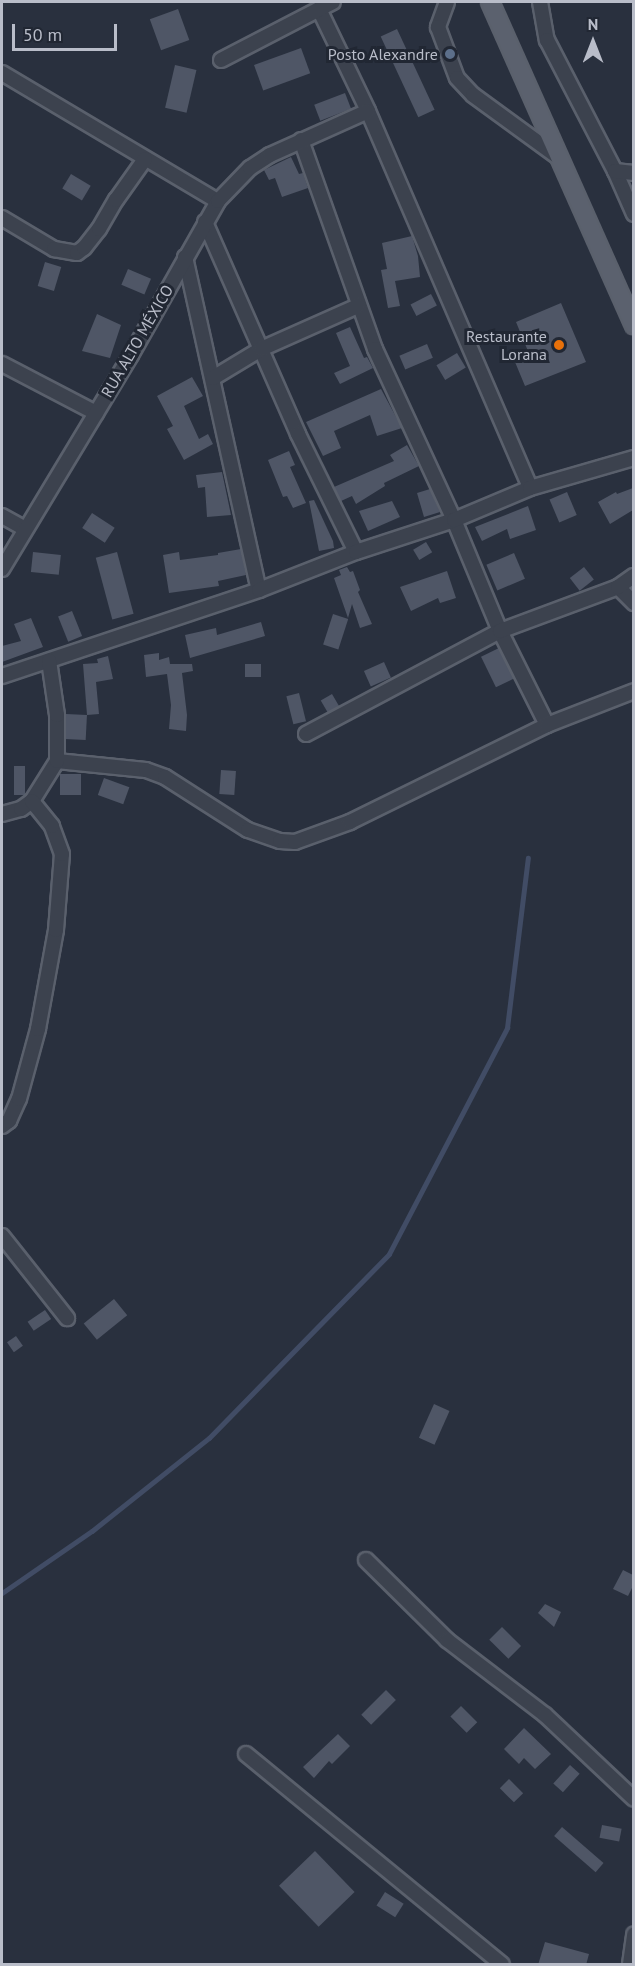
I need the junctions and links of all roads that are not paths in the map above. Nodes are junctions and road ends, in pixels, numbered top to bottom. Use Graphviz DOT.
graph roads {
  1 [pos="333,2"];
  2 [pos="447,2"];
  3 [pos="490,2"];
  4 [pos="540,2"];
  5 [pos="319,9"];
  6 [pos="221,60"];
  7 [pos="2,73"];
  8 [pos="368,111"];
  9 [pos="300,140"];
  10 [pos="558,157"];
  11 [pos="145,159"];
  12 [pos="615,171"];
  13 [pos="633,173"];
  14 [pos="218,201"];
  15 [pos="633,214"];
  16 [pos="2,218"];
  17 [pos="205,222"];
  18 [pos="185,257"];
  19 [pos="358,306"];
  20 [pos="633,325"];
  21 [pos="261,349"];
  22 [pos="2,364"];
  23 [pos="213,378"];
  24 [pos="96,413"];
  25 [pos="633,458"];
  26 [pos="530,488"];
  27 [pos="2,516"];
  28 [pos="454,520"];
  29 [pos="25,529"];
  30 [pos="356,552"];
  31 [pos="2,569"];
  32 [pos="633,576"];
  33 [pos="618,587"];
  34 [pos="259,590"];
  35 [pos="633,603"];
  36 [pos="500,631"];
  37 [pos="49,661"];
  38 [pos="2,676"];
  39 [pos="633,691"];
  40 [pos="547,725"];
  41 [pos="306,734"];
  42 [pos="57,761"];
  43 [pos="32,801"];
  44 [pos="2,814"];
  45 [pos="2,1126"];
  46 [pos="2,1236"];
  47 [pos="67,1318"];
  48 [pos="366,1560"];
  49 [pos="246,1754"];
  50 [pos="633,1799"];
  51 [pos="633,1934"];
  52 [pos="502,1965"];
  53 [pos="630,1965"];
  1 -- 5 [label="street"];
  2 -- 10 [label="street"];
  3 -- 10 [label="main road"];
  4 -- 12 [label="street"];
  5 -- 6 [label="street"];
  5 -- 8 [label="street"];
  7 -- 11 [label="street"];
  8 -- 9 [label="street, RUA ALTO MÉXICO"];
  8 -- 26 [label="street"];
  9 -- 14 [label="street, RUA ALTO MÉXICO"];
  9 -- 19 [label="street"];
  10 -- 20 [label="main road"];
  11 -- 14 [label="street"];
  11 -- 16 [label="street"];
  12 -- 13 [label="street"];
  12 -- 15 [label="street"];
  14 -- 17 [label="street, RUA ALTO MÉXICO"];
  17 -- 18 [label="street, RUA ALTO MÉXICO"];
  17 -- 21 [label="street"];
  18 -- 23 [label="street"];
  18 -- 24 [label="street, RUA ALTO MÉXICO"];
  19 -- 21 [label="street"];
  19 -- 28 [label="street"];
  21 -- 23 [label="street"];
  21 -- 30 [label="street"];
  22 -- 24 [label="street"];
  23 -- 34 [label="street"];
  24 -- 29 [label="street, RUA ALTO MÉXICO"];
  25 -- 26 [label="street"];
  26 -- 28 [label="street"];
  27 -- 29 [label="street"];
  28 -- 30 [label="street"];
  28 -- 36 [label="street"];
  29 -- 31 [label="street, RUA ALTO MÉXICO"];
  30 -- 34 [label="street"];
  32 -- 33 [label="street"];
  33 -- 35 [label="street"];
  33 -- 36 [label="street"];
  34 -- 37 [label="street"];
  36 -- 40 [label="street"];
  36 -- 41 [label="street"];
  37 -- 38 [label="street"];
  37 -- 42 [label="street"];
  39 -- 40 [label="street"];
  40 -- 42 [label="street"];
  42 -- 43 [label="street"];
  43 -- 44 [label="street"];
  43 -- 45 [label="street"];
  46 -- 47 [label="street"];
  48 -- 50 [label="street"];
  49 -- 52 [label="street"];
  51 -- 53 [label="street"];
}
